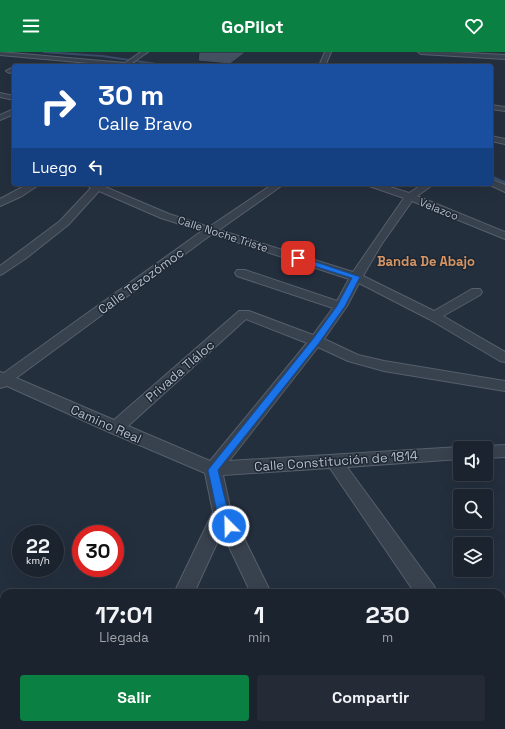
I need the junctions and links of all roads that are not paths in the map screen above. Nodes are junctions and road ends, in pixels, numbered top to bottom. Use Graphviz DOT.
graph roads {
  1 [pos="145,52"];
  2 [pos="328,52"];
  3 [pos="421,52"];
  4 [pos="0,53"];
  5 [pos="109,54"];
  6 [pos="451,55"];
  7 [pos="505,57"];
  8 [pos="39,58"];
  9 [pos="103,61"];
  10 [pos="27,63"];
  11 [pos="129,63"];
  12 [pos="111,64"];
  13 [pos="122,64"];
  14 [pos="133,64"];
  15 [pos="323,64"];
  16 [pos="0,95"];
  17 [pos="12,98"];
  18 [pos="493,107"];
  19 [pos="505,109"];
  20 [pos="12,112"];
  21 [pos="0,118"];
  22 [pos="493,139"];
  23 [pos="505,142"];
  24 [pos="493,183"];
  25 [pos="31,186"];
  26 [pos="95,186"];
  27 [pos="97,186"];
  28 [pos="276,186"];
  29 [pos="378,186"];
  30 [pos="425,186"];
  31 [pos="505,189"];
  32 [pos="410,197"];
  33 [pos="0,203"];
  34 [pos="211,230"];
  35 [pos="505,236"];
  36 [pos="0,271"];
  37 [pos="241,273"];
  38 [pos="356,277"];
  39 [pos="476,292"];
  40 [pos="341,306"];
  41 [pos="434,316"];
  42 [pos="316,341"];
  43 [pos="505,358"];
  44 [pos="2,380"];
  45 [pos="505,386"];
  46 [pos="115,428"];
  47 [pos="505,451"];
  48 [pos="493,452"];
  49 [pos="453,454"];
  50 [pos="334,461"];
  51 [pos="213,470"];
  52 [pos="222,512"];
  53 [pos="186,589"];
  54 [pos="259,589"];
  55 [pos="424,589"];
  1 -- 11 [label="street"];
  2 -- 15 [label="street"];
  3 -- 6 [label="street"];
  4 -- 8 [label="street"];
  5 -- 9 [label="street"];
  6 -- 7 [label="street"];
  8 -- 9 [label="street"];
  8 -- 10 [label="street"];
  9 -- 12 [label="street"];
  11 -- 13 [label="street"];
  11 -- 14 [label="street"];
  16 -- 17 [label="street"];
  18 -- 19 [label="street"];
  20 -- 21 [label="street"];
  22 -- 23 [label="street"];
  24 -- 31 [label="street"];
  25 -- 33 [label="street"];
  26 -- 36 [label="street"];
  27 -- 34 [label="street, Calle Noche Triste"];
  28 -- 34 [label="street, Calle Tezozómoc"];
  29 -- 32 [label="street, Velazco"];
  30 -- 32 [label="street"];
  32 -- 35 [label="street, Velazco"];
  32 -- 38 [label="street"];
  34 -- 38 [label="street, Calle Noche Triste"];
  34 -- 44 [label="street, Calle Tezozómoc"];
  37 -- 40 [label="street"];
  38 -- 40 [label="street"];
  38 -- 41 [label="street, Calle Noche Triste"];
  39 -- 41 [label="street"];
  40 -- 42 [label="street"];
  41 -- 43 [label="street, Calle Noche Triste"];
  42 -- 45 [label="street"];
  42 -- 46 [label="street, Privada Tláloc"];
  42 -- 51 [label="street"];
  44 -- 46 [label="street, Camino Real"];
  46 -- 51 [label="street, Camino Real"];
  47 -- 48 [label="street"];
  49 -- 50 [label="street, Calle Constitución de 1814"];
  50 -- 51 [label="street, Calle Constitución de 1814"];
  50 -- 55 [label="street"];
  51 -- 52 [label="street"];
  52 -- 53 [label="street"];
  52 -- 54 [label="street"];
}
